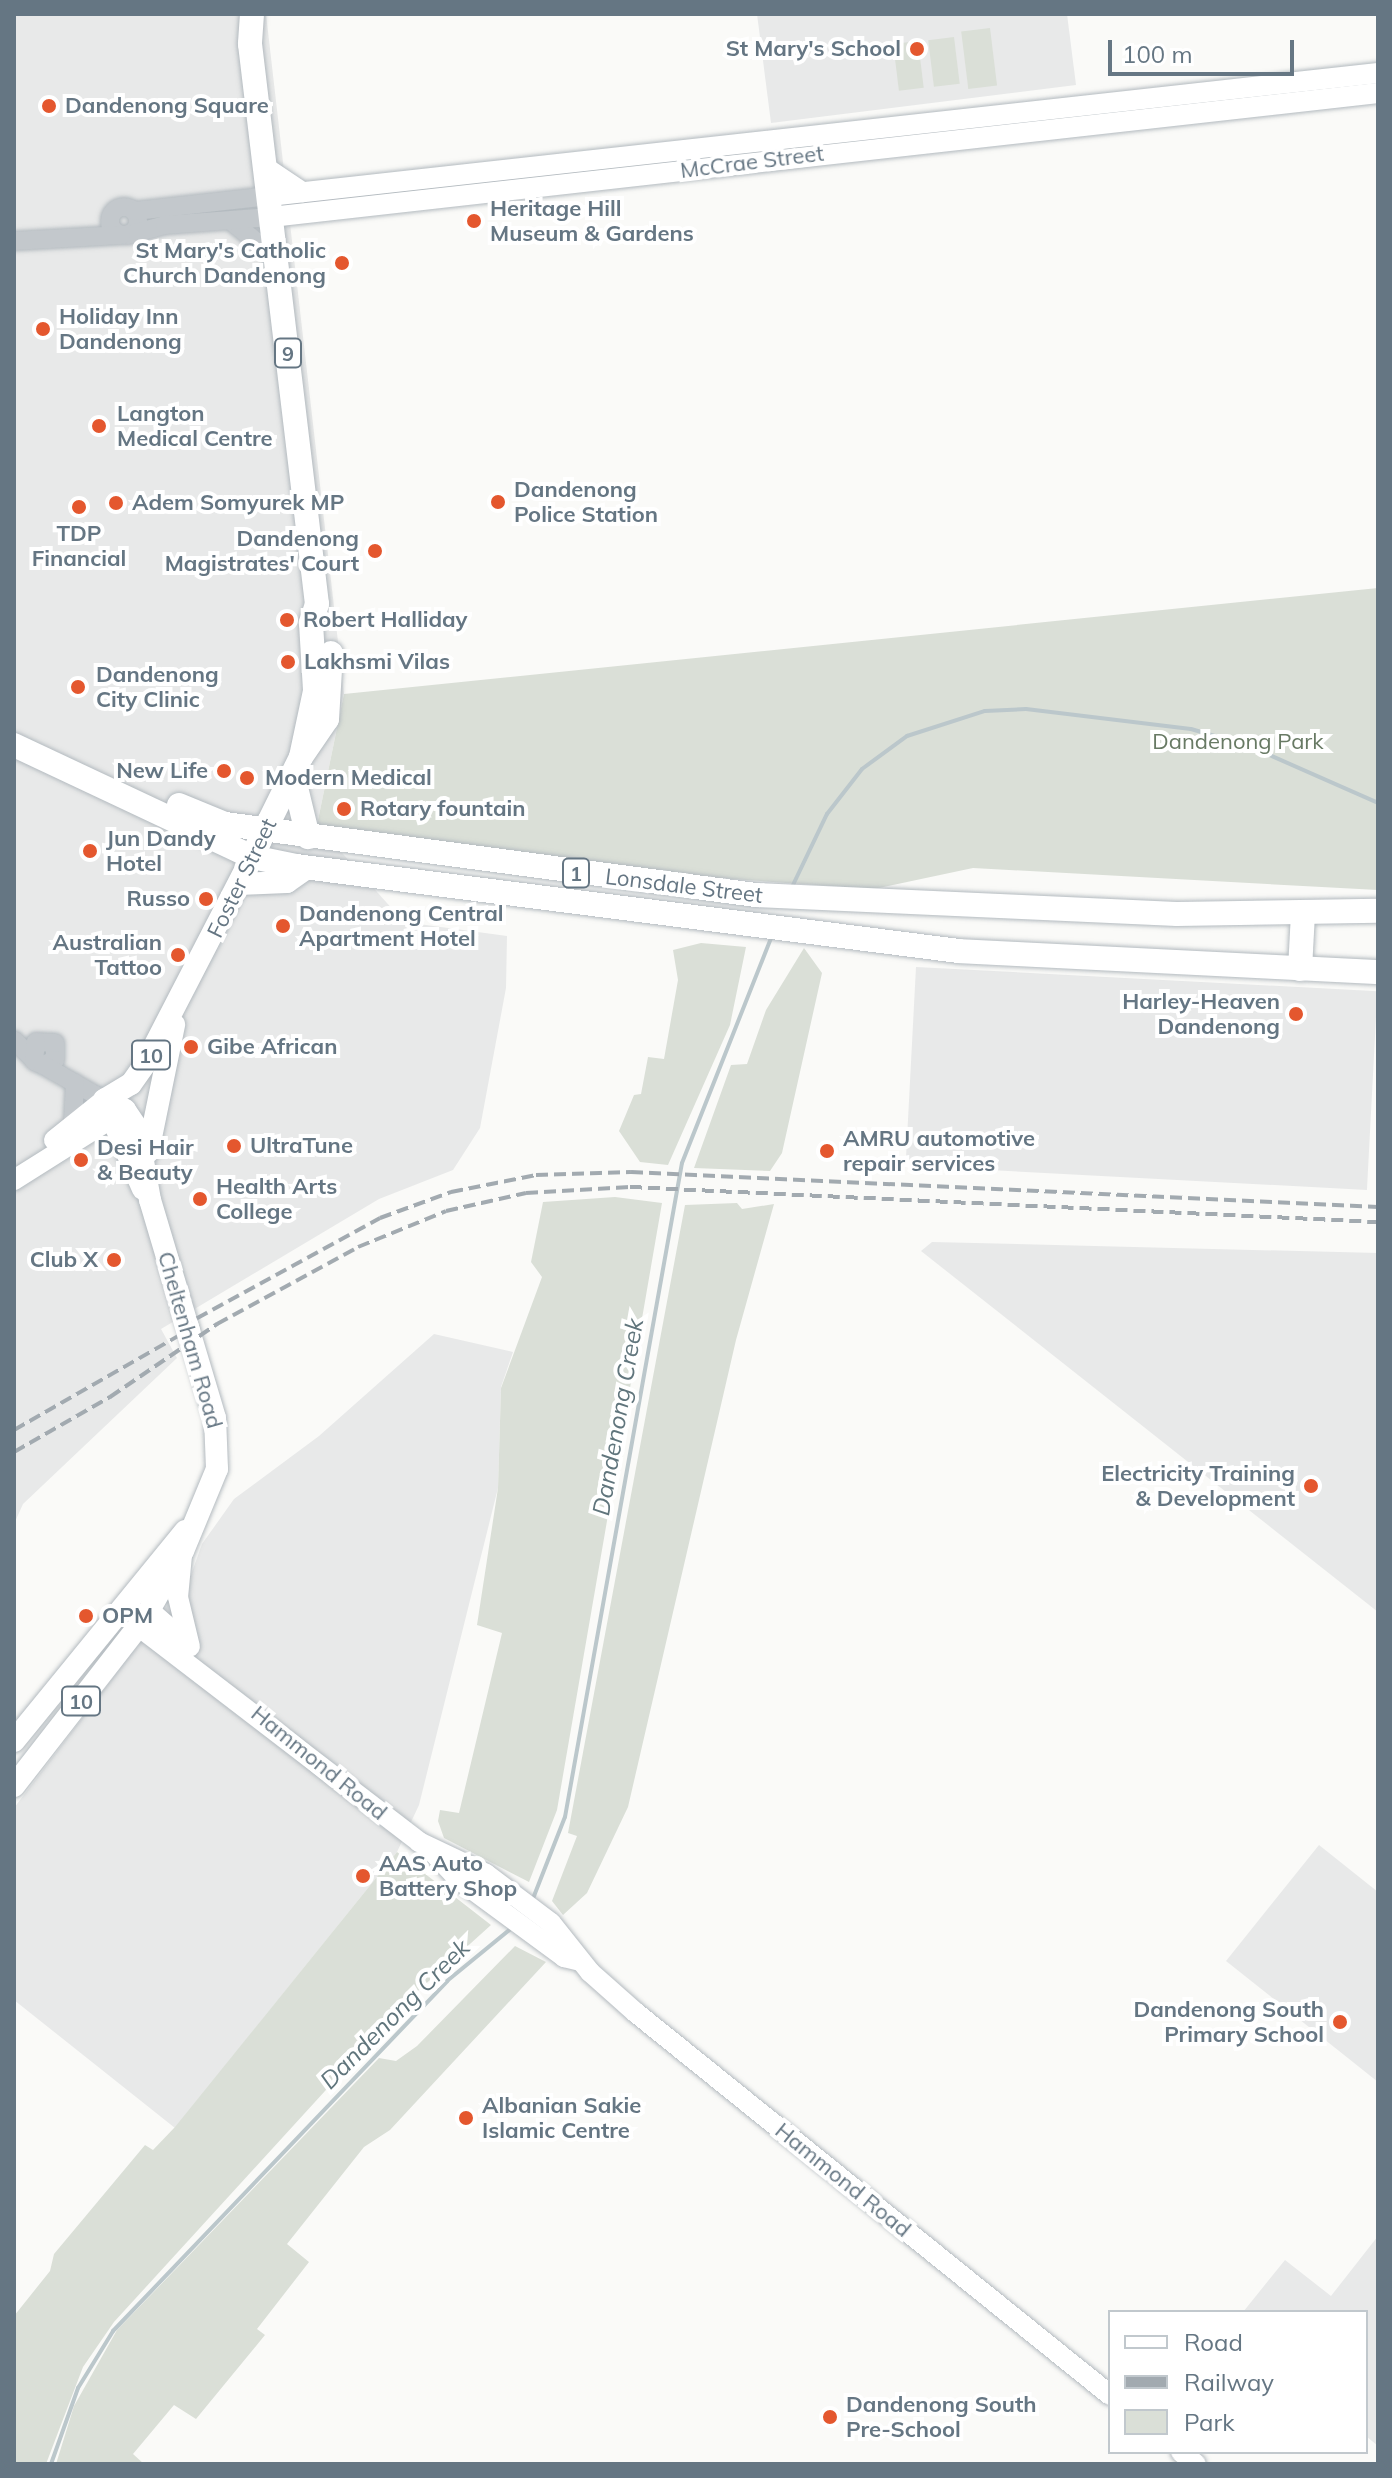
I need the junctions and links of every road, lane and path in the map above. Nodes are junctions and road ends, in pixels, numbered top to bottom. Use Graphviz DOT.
graph roads {
  1 [pos="237,14"];
  2 [pos="252,14"];
  3 [pos="250,44"];
  4 [pos="1378,73"];
  5 [pos="1378,93"];
  6 [pos="265,167"];
  7 [pos="302,192"];
  8 [pos="270,206"];
  9 [pos="135,211"];
  10 [pos="112,213"];
  11 [pos="231,221"];
  12 [pos="84,232"];
  13 [pos="124,235"];
  14 [pos="14,241"];
  15 [pos="276,258"];
  16 [pos="14,727"];
  17 [pos="14,745"];
  18 [pos="297,766"];
  19 [pos="265,830"];
  20 [pos="308,837"];
  21 [pos="252,857"];
  22 [pos="307,868"];
  23 [pos="239,884"];
  24 [pos="857,900"];
  25 [pos="1378,911"];
  26 [pos="1303,914"];
  27 [pos="849,936"];
  28 [pos="1300,969"];
  29 [pos="1378,972"];
  30 [pos="183,999"];
  31 [pos="174,1024"];
  32 [pos="14,1038"];
  33 [pos="38,1063"];
  34 [pos="75,1083"];
  35 [pos="112,1106"];
  36 [pos="73,1121"];
  37 [pos="39,1159"];
  38 [pos="147,1165"];
  39 [pos="14,1180"];
  40 [pos="150,1200"];
  41 [pos="193,1525"];
  42 [pos="183,1551"];
  43 [pos="122,1604"];
  44 [pos="144,1618"];
  45 [pos="190,1647"];
  46 [pos="208,1674"];
  47 [pos="14,1741"];
  48 [pos="17,1776"];
  49 [pos="1108,2393"];
  1 -- 3 [label="highway, Foster Street / 9"];
  2 -- 3 [label="highway, Foster Street / 9"];
  3 -- 6 [label="highway, Foster Street / 9"];
  4 -- 7 [label="main road, McCrae Street"];
  5 -- 8 [label="main road, McCrae Street"];
  6 -- 7 [label="main road"];
  6 -- 8 [label="highway, Foster Street / 9"];
  7 -- 8 [label="main road, McCrae Street"];
  8 -- 9 [label="street, McCrae Street"];
  8 -- 11 [label="street, McCrae Street"];
  8 -- 15 [label="highway, Foster Street / 9"];
  9 -- 10 [label="street"];
  9 -- 13 [label="street"];
  10 -- 12 [label="street, McCrae Street"];
  10 -- 13 [label="street"];
  11 -- 13 [label="street, McCrae Street"];
  11 -- 15 [label="street"];
  12 -- 13 [label="street, McCrae Street"];
  12 -- 14 [label="street, McCrae Street"];
  15 -- 18 [label="highway, Foster Street / 9"];
  16 -- 19 [label="highway, Lonsdale Street / 1"];
  17 -- 21 [label="highway, 1"];
  18 -- 19 [label="highway, Foster Street / 9"];
  18 -- 20 [label="highway"];
  19 -- 20 [label="highway, Lonsdale Street / 1"];
  19 -- 21 [label="highway, Foster Street / 10"];
  20 -- 24 [label="highway, Lonsdale Street / 1"];
  21 -- 22 [label="highway, 1"];
  21 -- 23 [label="main road, Foster Street / 10"];
  22 -- 23 [label="main road"];
  22 -- 27 [label="highway, Lonsdale Street / 1"];
  23 -- 30 [label="main road, Foster Street / 10"];
  24 -- 26 [label="highway, Lonsdale Street / 1"];
  24 -- 27 [label="highway"];
  25 -- 26 [label="highway, Lonsdale Street / 1"];
  26 -- 28 [label="highway"];
  27 -- 28 [label="highway, Lonsdale Street / 1"];
  28 -- 29 [label="highway, Lonsdale Street / 1"];
  30 -- 31 [label="main road, Foster Street / 10"];
  30 -- 35 [label="main road, Foster Street / 10"];
  31 -- 35 [label="main road, Foster Street / 10"];
  31 -- 38 [label="main road, 10"];
  32 -- 33 [label="street"];
  32 -- 33 [label="street"];
  33 -- 34 [label="street"];
  34 -- 35 [label="street"];
  34 -- 36 [label="street"];
  35 -- 36 [label="main road, Foster Street"];
  35 -- 37 [label="main road, Foster Street"];
  35 -- 38 [label="main road, Cheltenham Road / 10"];
  35 -- 40 [label="main road, Cheltenham Road / 10"];
  36 -- 37 [label="main road, Foster Street"];
  37 -- 39 [label="main road, Foster Street"];
  38 -- 40 [label="main road, Cheltenham Road / 10"];
  40 -- 41 [label="main road, Cheltenham Road / 10"];
  41 -- 42 [label="main road, Cheltenham Road / 10"];
  41 -- 43 [label="main road, Cheltenham Road / 10"];
  42 -- 44 [label="main road, Cheltenham Road / 10"];
  42 -- 45 [label="main road"];
  43 -- 44 [label="main road"];
  43 -- 47 [label="main road, Cheltenham Road / 10"];
  44 -- 45 [label="main road, Hammond Road"];
  44 -- 46 [label="main road, Hammond Road"];
  44 -- 48 [label="main road, Cheltenham Road / 10"];
  45 -- 46 [label="main road, Hammond Road"];
  46 -- 49 [label="main road, Hammond Road"];
}
